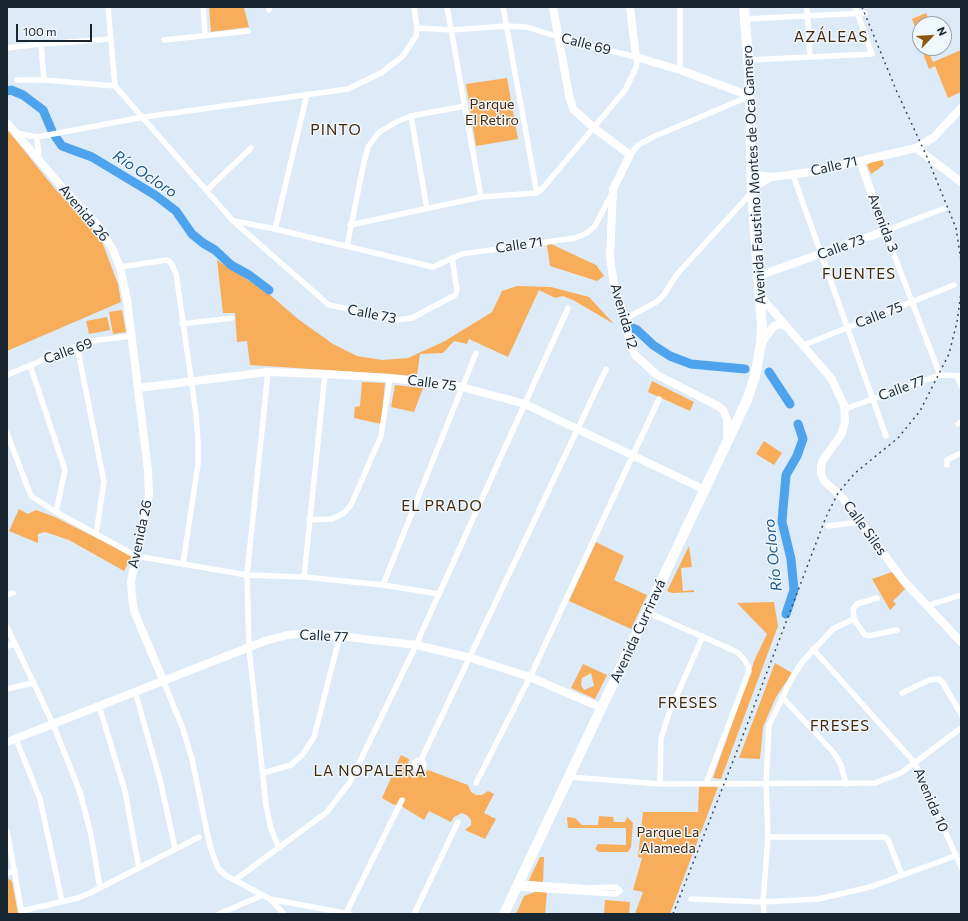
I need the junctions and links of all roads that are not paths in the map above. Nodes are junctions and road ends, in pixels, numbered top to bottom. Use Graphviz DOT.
graph roads {
  1 [pos="108,7"];
  2 [pos="203,7"];
  3 [pos="414,7"];
  4 [pos="447,7"];
  5 [pos="503,7"];
  6 [pos="553,7"];
  7 [pos="630,7"];
  8 [pos="680,7"];
  9 [pos="744,7"];
  10 [pos="807,7"];
  11 [pos="855,7"];
  12 [pos="865,12"];
  13 [pos="857,13"];
  14 [pos="808,16"];
  15 [pos="745,19"];
  16 [pos="506,26"];
  17 [pos="417,28"];
  18 [pos="452,30"];
  19 [pos="248,31"];
  20 [pos="205,34"];
  21 [pos="558,36"];
  22 [pos="111,40"];
  23 [pos="164,40"];
  24 [pos="41,44"];
  25 [pos="7,48"];
  26 [pos="810,56"];
  27 [pos="636,57"];
  28 [pos="748,60"];
  29 [pos="680,70"];
  30 [pos="17,80"];
  31 [pos="44,80"];
  32 [pos="115,86"];
  33 [pos="307,94"];
  34 [pos="750,96"];
  35 [pos="465,106"];
  36 [pos="961,108"];
  37 [pos="411,116"];
  38 [pos="144,117"];
  39 [pos="7,123"];
  40 [pos="593,127"];
  41 [pos="17,133"];
  42 [pos="37,136"];
  43 [pos="252,148"];
  44 [pos="916,148"];
  45 [pos="630,155"];
  46 [pos="39,160"];
  47 [pos="860,161"];
  48 [pos="752,175"];
  49 [pos="793,175"];
  50 [pos="772,176"];
  51 [pos="961,182"];
  52 [pos="614,189"];
  53 [pos="207,190"];
  54 [pos="752,190"];
  55 [pos="537,193"];
  56 [pos="481,197"];
  57 [pos="427,208"];
  58 [pos="945,208"];
  59 [pos="233,221"];
  60 [pos="350,225"];
  61 [pos="275,228"];
  62 [pos="885,231"];
  63 [pos="347,246"];
  64 [pos="822,254"];
  65 [pos="452,258"];
  66 [pos="120,267"];
  67 [pos="758,276"];
  68 [pos="954,285"];
  69 [pos="760,297"];
  70 [pos="913,302"];
  71 [pos="568,308"];
  72 [pos="232,318"];
  73 [pos="625,319"];
  74 [pos="182,324"];
  75 [pos="786,327"];
  76 [pos="848,327"];
  77 [pos="131,336"];
  78 [pos="761,344"];
  79 [pos="804,345"];
  80 [pos="77,346"];
  81 [pos="476,353"];
  82 [pos="30,365"];
  83 [pos="606,369"];
  84 [pos="268,372"];
  85 [pos="325,374"];
  86 [pos="7,375"];
  87 [pos="940,375"];
  88 [pos="959,376"];
  89 [pos="390,378"];
  90 [pos="191,381"];
  91 [pos="961,386"];
  92 [pos="462,387"];
  93 [pos="138,388"];
  94 [pos="659,399"];
  95 [pos="873,399"];
  96 [pos="525,404"];
  97 [pos="845,409"];
  98 [pos="578,429"];
  99 [pos="7,433"];
  100 [pos="886,436"];
  101 [pos="726,442"];
  102 [pos="961,453"];
  103 [pos="633,456"];
  104 [pos="947,465"];
  105 [pos="704,490"];
  106 [pos="56,512"];
  107 [pos="309,520"];
  108 [pos="860,522"];
  109 [pos="828,526"];
  110 [pos="96,534"];
  111 [pos="136,556"];
  112 [pos="184,564"];
  113 [pos="247,575"];
  114 [pos="304,577"];
  115 [pos="383,585"];
  116 [pos="13,593"];
  117 [pos="439,594"];
  118 [pos="7,595"];
  119 [pos="961,595"];
  120 [pos="877,598"];
  121 [pos="926,606"];
  122 [pos="648,612"];
  123 [pos="854,619"];
  124 [pos="7,626"];
  125 [pos="897,630"];
  126 [pos="340,635"];
  127 [pos="703,636"];
  128 [pos="961,642"];
  129 [pos="14,644"];
  130 [pos="7,646"];
  131 [pos="416,646"];
  132 [pos="249,648"];
  133 [pos="813,649"];
  134 [pos="471,658"];
  135 [pos="530,677"];
  136 [pos="163,680"];
  137 [pos="33,683"];
  138 [pos="7,689"];
  139 [pos="135,692"];
  140 [pos="902,693"];
  141 [pos="782,697"];
  142 [pos="99,706"];
  143 [pos="602,708"];
  144 [pos="961,714"];
  145 [pos="53,724"];
  146 [pos="961,728"];
  147 [pos="16,739"];
  148 [pos="7,742"];
  149 [pos="421,760"];
  150 [pos="915,763"];
  151 [pos="263,773"];
  152 [pos="569,778"];
  153 [pos="766,783"];
  154 [pos="476,784"];
  155 [pos="660,784"];
  156 [pos="706,784"];
  157 [pos="846,784"];
  158 [pos="402,800"];
  159 [pos="458,822"];
  160 [pos="7,833"];
  161 [pos="199,837"];
  162 [pos="768,837"];
  163 [pos="174,848"];
  164 [pos="279,848"];
  165 [pos="955,856"];
  166 [pos="961,867"];
  167 [pos="139,868"];
  168 [pos="15,871"];
  169 [pos="7,873"];
  170 [pos="902,875"];
  171 [pos="234,880"];
  172 [pos="518,885"];
  173 [pos="100,888"];
  174 [pos="590,890"];
  175 [pos="263,895"];
  176 [pos="270,899"];
  177 [pos="691,899"];
  178 [pos="62,901"];
  179 [pos="763,902"];
  180 [pos="22,912"];
  181 [pos="348,913"];
  182 [pos="219,914"];
  183 [pos="284,914"];
  184 [pos="414,914"];
  185 [pos="504,914"];
  186 [pos="764,914"];
  1 -- 22 [label="street"];
  2 -- 20 [label="street"];
  3 -- 17 [label="street"];
  4 -- 18 [label="street"];
  5 -- 16 [label="street"];
  6 -- 21 [label="street"];
  7 -- 27 [label="street"];
  8 -- 29 [label="street"];
  9 -- 15 [label="highway, Avenida Faustino Montes de Oca Gamero"];
  10 -- 14 [label="street"];
  11 -- 13 [label="street"];
  12 -- 13 [label="street"];
  13 -- 14 [label="street"];
  13 -- 26 [label="street"];
  14 -- 15 [label="street"];
  14 -- 26 [label="street"];
  15 -- 28 [label="highway, Avenida Faustino Montes de Oca Gamero"];
  16 -- 18 [label="street, Calle 69"];
  16 -- 21 [label="street, Calle 69"];
  16 -- 55 [label="street"];
  17 -- 18 [label="street, Calle 69"];
  17 -- 33 [label="street"];
  18 -- 35 [label="street"];
  19 -- 20 [label="street"];
  20 -- 23 [label="street"];
  21 -- 27 [label="street, Calle 69"];
  21 -- 40 [label="street"];
  22 -- 24 [label="street"];
  22 -- 32 [label="street"];
  24 -- 25 [label="street"];
  24 -- 31 [label="street"];
  26 -- 28 [label="street"];
  27 -- 29 [label="street, Calle 69"];
  27 -- 40 [label="street"];
  28 -- 34 [label="highway, Avenida Faustino Montes de Oca Gamero"];
  29 -- 34 [label="street, Calle 69"];
  30 -- 31 [label="street"];
  31 -- 32 [label="street"];
  32 -- 38 [label="street"];
  33 -- 38 [label="street"];
  33 -- 61 [label="street"];
  34 -- 45 [label="street, Calle 71"];
  34 -- 48 [label="highway, Avenida Faustino Montes de Oca Gamero"];
  35 -- 37 [label="street"];
  35 -- 56 [label="street"];
  36 -- 44 [label="street, Calle 71"];
  37 -- 57 [label="street"];
  37 -- 60 [label="street"];
  38 -- 42 [label="street"];
  38 -- 53 [label="street"];
  39 -- 41 [label="street, Avenida 26"];
  40 -- 45 [label="street"];
  40 -- 55 [label="street"];
  41 -- 42 [label="street"];
  41 -- 46 [label="street, Avenida 26"];
  42 -- 46 [label="street"];
  43 -- 53 [label="street"];
  44 -- 47 [label="street, Calle 71"];
  44 -- 51 [label="street"];
  45 -- 52 [label="street, Calle 71"];
  46 -- 66 [label="street, Avenida 26"];
  47 -- 49 [label="street, Calle 71"];
  47 -- 62 [label="street, Avenida 3"];
  48 -- 50 [label="street, Calle 71"];
  48 -- 54 [label="highway, Avenida Faustino Montes de Oca Gamero"];
  49 -- 50 [label="street, Calle 71"];
  49 -- 64 [label="street"];
  50 -- 54 [label="street"];
  52 -- 65 [label="street, Calle 71"];
  52 -- 73 [label="street, Avenida 12"];
  53 -- 59 [label="street"];
  54 -- 67 [label="highway, Avenida Faustino Montes de Oca Gamero"];
  54 -- 73 [label="street"];
  55 -- 56 [label="street"];
  56 -- 57 [label="street"];
  57 -- 60 [label="street"];
  58 -- 62 [label="street, Calle 73"];
  59 -- 61 [label="street, Calle 71"];
  59 -- 65 [label="street, Calle 73"];
  60 -- 63 [label="street"];
  61 -- 63 [label="street, Calle 71"];
  62 -- 64 [label="street, Calle 73"];
  62 -- 70 [label="street, Avenida 3"];
  63 -- 65 [label="street, Calle 71"];
  64 -- 67 [label="street, Calle 73"];
  64 -- 76 [label="street"];
  66 -- 74 [label="street"];
  66 -- 77 [label="street, Avenida 26"];
  67 -- 69 [label="highway, Avenida Faustino Montes de Oca Gamero"];
  68 -- 70 [label="street, Calle 75"];
  69 -- 75 [label="street"];
  69 -- 78 [label="highway, Avenida Faustino Montes de Oca Gamero"];
  70 -- 76 [label="street, Calle 75"];
  70 -- 87 [label="street, Avenida 3"];
  71 -- 96 [label="street"];
  72 -- 74 [label="street"];
  73 -- 101 [label="street, Avenida 12"];
  74 -- 90 [label="street"];
  75 -- 78 [label="street"];
  75 -- 79 [label="street"];
  76 -- 79 [label="street, Calle 75"];
  76 -- 95 [label="street"];
  77 -- 80 [label="street, Calle 69"];
  77 -- 93 [label="street, Avenida 26"];
  78 -- 101 [label="highway, Avenida Curriravá"];
  79 -- 97 [label="street"];
  80 -- 82 [label="street, Calle 69"];
  80 -- 110 [label="street"];
  81 -- 92 [label="street"];
  82 -- 86 [label="street, Calle 69"];
  82 -- 106 [label="street"];
  83 -- 98 [label="street"];
  84 -- 85 [label="street, Calle 75"];
  84 -- 90 [label="street, Calle 75"];
  84 -- 113 [label="street"];
  85 -- 89 [label="street, Calle 75"];
  85 -- 107 [label="street"];
  87 -- 88 [label="street, Calle 77"];
  87 -- 95 [label="street, Calle 77"];
  88 -- 91 [label="street"];
  89 -- 92 [label="street, Calle 75"];
  89 -- 107 [label="street"];
  90 -- 93 [label="street, Calle 75"];
  90 -- 112 [label="street"];
  92 -- 96 [label="street, Calle 75"];
  92 -- 115 [label="street"];
  93 -- 111 [label="street, Avenida 26"];
  94 -- 103 [label="street"];
  95 -- 97 [label="street, Calle 77"];
  95 -- 100 [label="street"];
  96 -- 98 [label="street, Calle 75"];
  96 -- 117 [label="street"];
  97 -- 108 [label="street, Calle Siles"];
  98 -- 103 [label="street, Calle 75"];
  98 -- 134 [label="street"];
  99 -- 106 [label="street"];
  101 -- 105 [label="highway, Avenida Curriravá"];
  102 -- 104 [label="street"];
  103 -- 105 [label="street, Calle 75"];
  103 -- 135 [label="street"];
  105 -- 122 [label="highway, Avenida Curriravá"];
  106 -- 110 [label="street"];
  107 -- 114 [label="street"];
  108 -- 109 [label="street"];
  108 -- 121 [label="street, Calle Siles"];
  110 -- 111 [label="street"];
  111 -- 112 [label="street"];
  111 -- 136 [label="street, Avenida 26"];
  112 -- 113 [label="street"];
  113 -- 114 [label="street"];
  113 -- 132 [label="street"];
  114 -- 115 [label="street"];
  115 -- 117 [label="street"];
  116 -- 118 [label="street"];
  117 -- 131 [label="street"];
  119 -- 121 [label="street"];
  120 -- 123 [label="street"];
  121 -- 128 [label="street, Calle Siles"];
  122 -- 127 [label="street"];
  122 -- 143 [label="highway, Avenida Curriravá"];
  123 -- 125 [label="street"];
  123 -- 133 [label="street"];
  124 -- 129 [label="street"];
  126 -- 131 [label="street, Calle 77"];
  126 -- 132 [label="street, Calle 77"];
  126 -- 151 [label="street"];
  127 -- 155 [label="street"];
  127 -- 156 [label="street"];
  129 -- 130 [label="street"];
  129 -- 137 [label="street"];
  131 -- 134 [label="street, Calle 77"];
  131 -- 164 [label="street"];
  132 -- 136 [label="street, Calle 77"];
  132 -- 151 [label="street"];
  133 -- 141 [label="street"];
  133 -- 150 [label="street, Avenida 10"];
  134 -- 135 [label="street, Calle 77"];
  134 -- 149 [label="street"];
  135 -- 143 [label="street, Calle 77"];
  135 -- 154 [label="street"];
  136 -- 139 [label="street, Calle 77"];
  136 -- 171 [label="street, Avenida 26"];
  137 -- 138 [label="street"];
  137 -- 145 [label="street"];
  139 -- 142 [label="street, Calle 77"];
  139 -- 163 [label="street"];
  140 -- 144 [label="street"];
  141 -- 153 [label="street"];
  141 -- 157 [label="street"];
  142 -- 145 [label="street, Calle 77"];
  142 -- 167 [label="street"];
  143 -- 152 [label="highway, Avenida Curriravá"];
  145 -- 147 [label="street, Calle 77"];
  145 -- 173 [label="street"];
  146 -- 150 [label="street"];
  147 -- 148 [label="street, Calle 77"];
  147 -- 178 [label="street"];
  150 -- 157 [label="street"];
  150 -- 165 [label="street, Avenida 10"];
  151 -- 164 [label="street"];
  152 -- 155 [label="street"];
  152 -- 172 [label="highway, Avenida Curriravá"];
  153 -- 156 [label="street"];
  153 -- 157 [label="street"];
  153 -- 162 [label="street"];
  155 -- 156 [label="street"];
  158 -- 181 [label="street"];
  159 -- 184 [label="street"];
  160 -- 168 [label="street"];
  161 -- 163 [label="street"];
  162 -- 170 [label="street"];
  162 -- 179 [label="street"];
  163 -- 167 [label="street"];
  164 -- 171 [label="street"];
  165 -- 166 [label="street, Avenida 10"];
  165 -- 170 [label="street"];
  167 -- 173 [label="street"];
  168 -- 169 [label="street"];
  168 -- 180 [label="street"];
  170 -- 179 [label="street"];
  171 -- 175 [label="street, Avenida 26"];
  172 -- 174 [label="street"];
  172 -- 185 [label="highway, Avenida Curriravá"];
  173 -- 178 [label="street"];
  175 -- 176 [label="street, Avenida 26"];
  175 -- 182 [label="street"];
  176 -- 181 [label="street"];
  176 -- 183 [label="street, Avenida 26"];
  177 -- 179 [label="street"];
  178 -- 180 [label="street"];
  179 -- 186 [label="street"];
}
